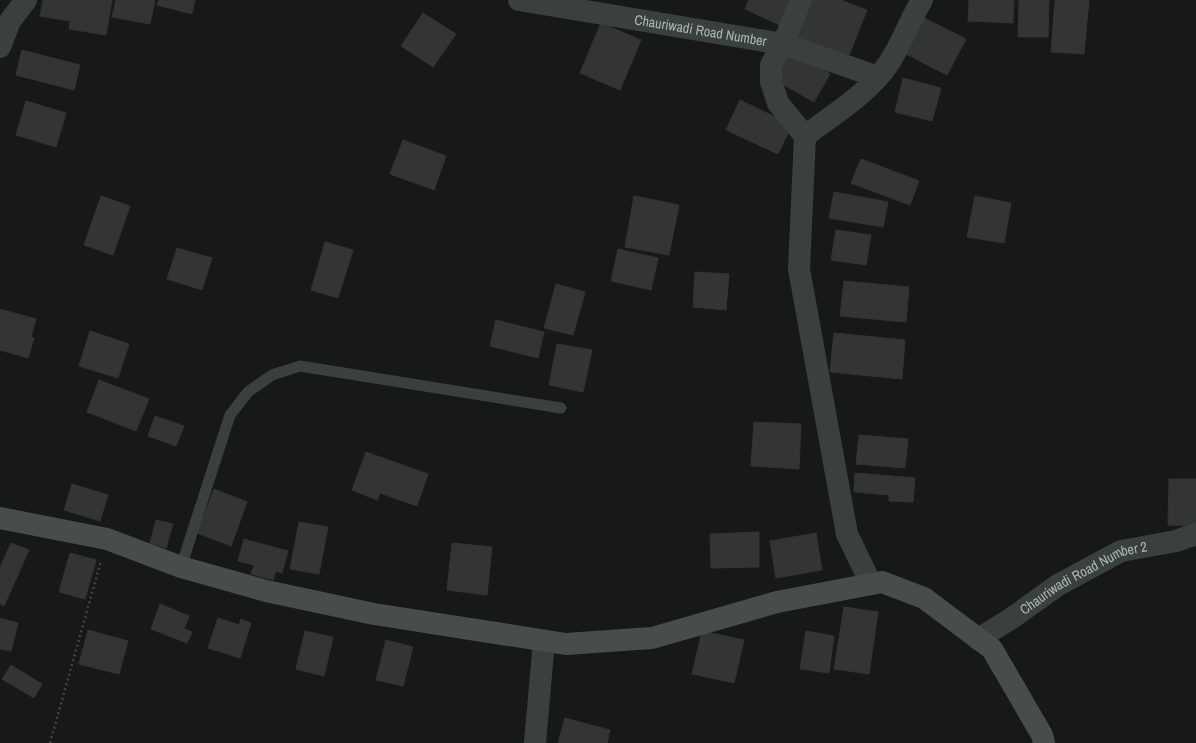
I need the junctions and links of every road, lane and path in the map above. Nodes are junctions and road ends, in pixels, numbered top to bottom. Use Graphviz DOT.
graph roads {
  1 [pos="26,0"];
  2 [pos="801,0"];
  3 [pos="922,0"];
  4 [pos="523,1"];
  5 [pos="783,44"];
  6 [pos="0,47"];
  7 [pos="878,77"];
  8 [pos="805,136"];
  9 [pos="561,408"];
  10 [pos="0,518"];
  11 [pos="1196,534"];
  12 [pos="107,539"];
  13 [pos="181,567"];
  14 [pos="870,584"];
  15 [pos="978,639"];
  16 [pos="544,641"];
  17 [pos="50,743"];
  18 [pos="535,743"];
  19 [pos="1044,743"];
  1 -- 6 [label="street"];
  2 -- 5 [label="street"];
  3 -- 7 [label="street"];
  4 -- 5 [label="street, Chauriwadi Road Number"];
  5 -- 7 [label="street, Chauriwadi Road Number"];
  5 -- 8 [label="street"];
  7 -- 8 [label="street"];
  8 -- 14 [label="street"];
  9 -- 13 [label="lane"];
  10 -- 12 [label="main road"];
  11 -- 15 [label="street, Chauriwadi Road Number 2"];
  12 -- 13 [label="main road"];
  12 -- 17 [label="path"];
  13 -- 16 [label="main road"];
  14 -- 15 [label="main road"];
  14 -- 16 [label="main road"];
  15 -- 19 [label="main road"];
  16 -- 18 [label="street"];
}
